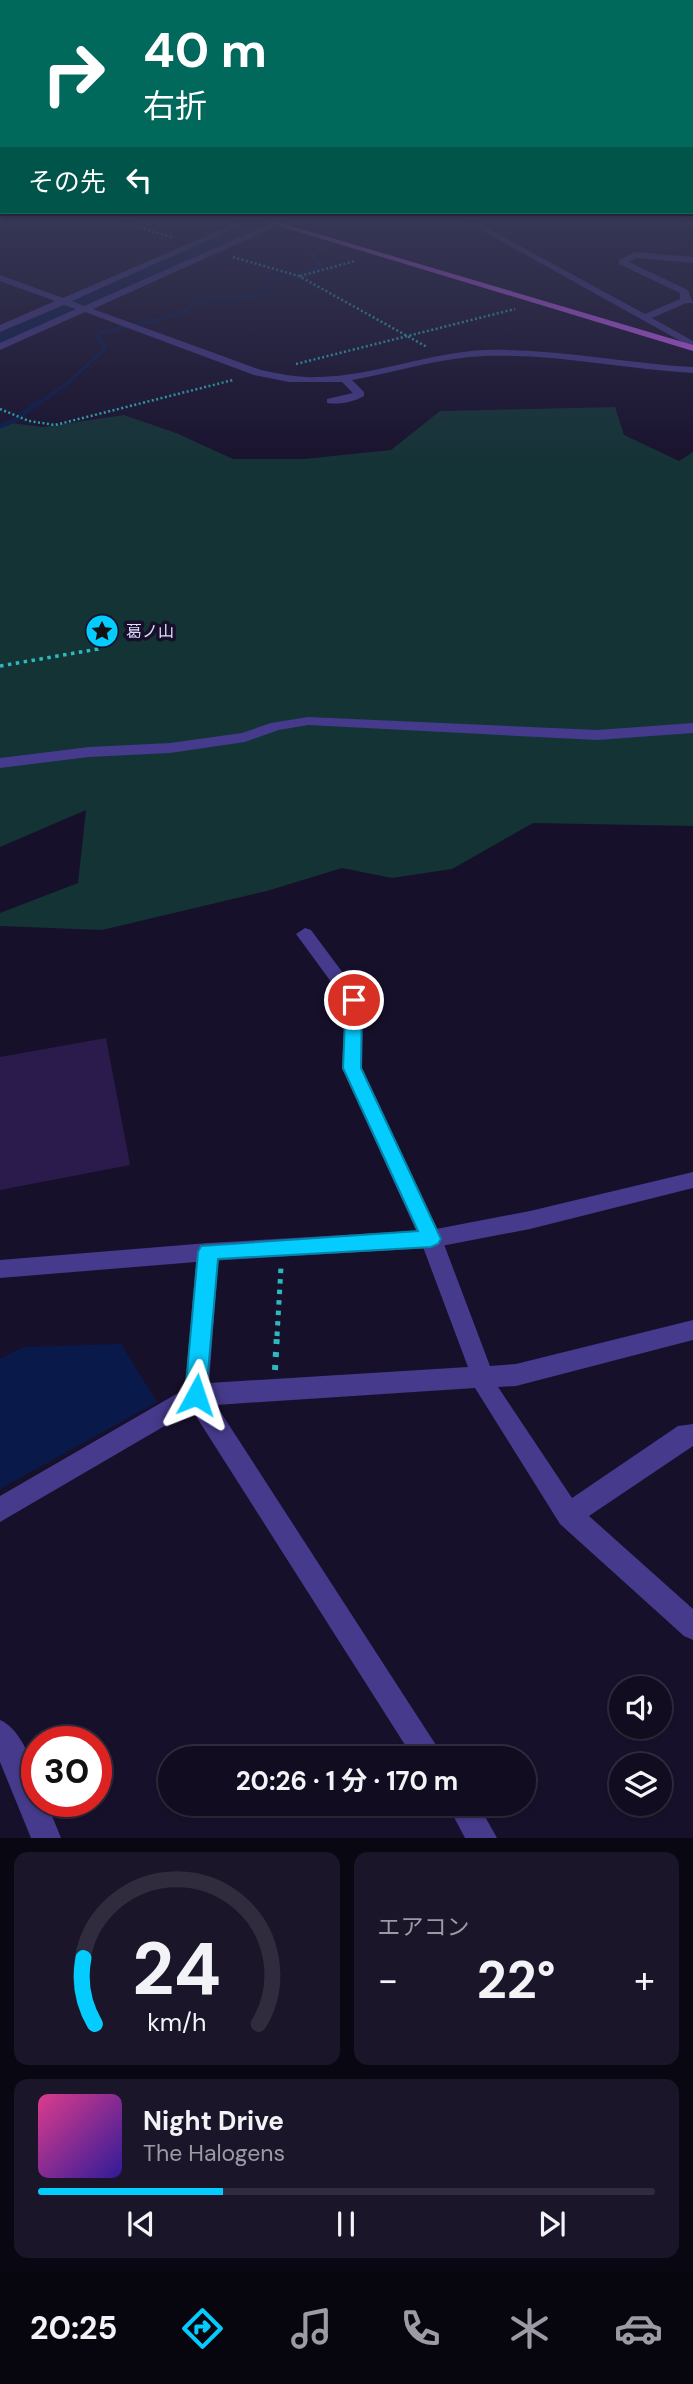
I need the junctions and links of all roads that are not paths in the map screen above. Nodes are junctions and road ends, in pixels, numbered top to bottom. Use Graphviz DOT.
graph roads {
  1 [pos="54,307"];
  2 [pos="79,307"];
  3 [pos="90,307"];
  4 [pos="555,307"];
  5 [pos="625,307"];
  6 [pos="672,307"];
  7 [pos="85,309"];
  8 [pos="645,318"];
  9 [pos="0,329"];
  10 [pos="0,347"];
  11 [pos="693,347"];
  12 [pos="693,370"];
  13 [pos="345,379"];
  14 [pos="331,401"];
  15 [pos="693,728"];
  16 [pos="0,763"];
  17 [pos="305,934"];
  18 [pos="693,1180"];
  19 [pos="431,1239"];
  20 [pos="208,1252"];
  21 [pos="0,1269"];
  22 [pos="693,1329"];
  23 [pos="483,1377"];
  24 [pos="196,1395"];
  25 [pos="693,1435"];
  26 [pos="0,1510"];
  27 [pos="569,1516"];
  28 [pos="693,1628"];
  29 [pos="0,1734"];
  30 [pos="423,1746"];
  31 [pos="468,1816"];
  32 [pos="46,1838"];
  33 [pos="482,1838"];
  1 -- 9 [label="street"];
  2 -- 7 [label="street"];
  3 -- 7 [label="street"];
  4 -- 11 [label="main road"];
  5 -- 8 [label="street"];
  6 -- 8 [label="street"];
  7 -- 10 [label="street"];
  7 -- 13 [label="street"];
  8 -- 11 [label="street"];
  12 -- 13 [label="street"];
  13 -- 14 [label="street"];
  15 -- 16 [label="street"];
  17 -- 19 [label="street"];
  18 -- 19 [label="street"];
  19 -- 20 [label="street"];
  19 -- 23 [label="street"];
  20 -- 21 [label="street"];
  20 -- 24 [label="street"];
  22 -- 23 [label="street"];
  23 -- 24 [label="street"];
  23 -- 27 [label="street"];
  24 -- 26 [label="street"];
  24 -- 30 [label="street"];
  25 -- 27 [label="street"];
  27 -- 28 [label="street"];
  29 -- 32 [label="street"];
  31 -- 33 [label="street"];
}
